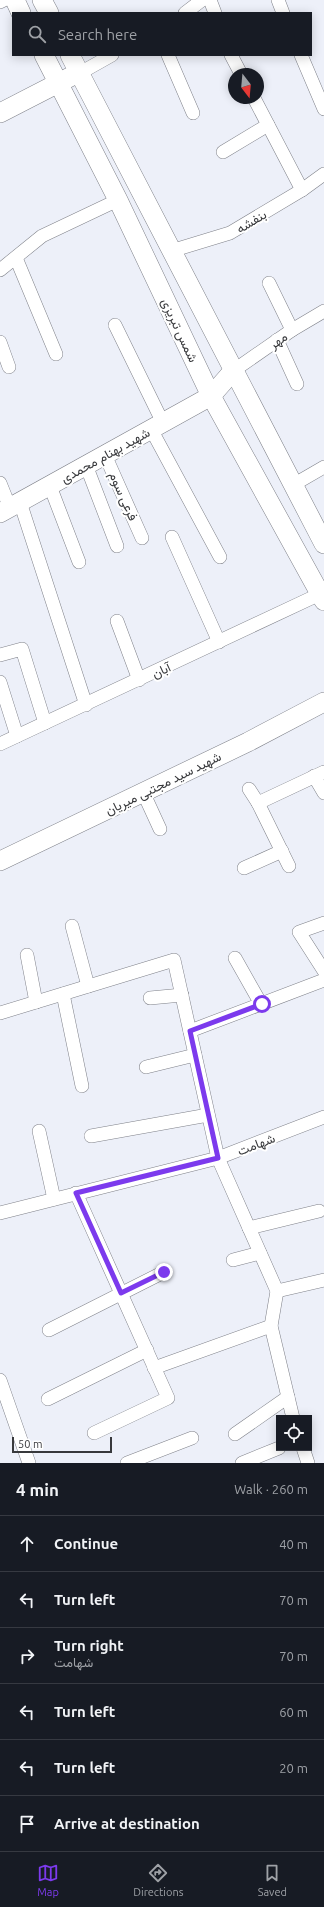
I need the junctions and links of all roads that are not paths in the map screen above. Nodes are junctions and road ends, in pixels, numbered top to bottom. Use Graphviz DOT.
graph roads {
  1 [pos="4,0"];
  2 [pos="14,0"];
  3 [pos="42,0"];
  4 [pos="202,0"];
  5 [pos="210,0"];
  6 [pos="278,0"];
  7 [pos="0,2"];
  8 [pos="21,12"];
  9 [pos="48,12"];
  10 [pos="186,12"];
  11 [pos="215,12"];
  12 [pos="283,12"];
  13 [pos="45,56"];
  14 [pos="71,56"];
  15 [pos="110,56"];
  16 [pos="168,56"];
  17 [pos="232,56"];
  18 [pos="301,56"];
  19 [pos="238,68"];
  20 [pos="80,73"];
  21 [pos="58,82"];
  22 [pos="257,104"];
  23 [pos="324,109"];
  24 [pos="193,112"];
  25 [pos="0,113"];
  26 [pos="268,126"];
  27 [pos="223,152"];
  28 [pos="324,175"];
  29 [pos="302,190"];
  30 [pos="118,200"];
  31 [pos="171,251"];
  32 [pos="16,258"];
  33 [pos="0,270"];
  34 [pos="269,282"];
  35 [pos="324,311"];
  36 [pos="115,325"];
  37 [pos="292,330"];
  38 [pos="278,340"];
  39 [pos="0,342"];
  40 [pos="56,354"];
  41 [pos="9,367"];
  42 [pos="233,371"];
  43 [pos="297,384"];
  44 [pos="211,396"];
  45 [pos="157,426"];
  46 [pos="105,455"];
  47 [pos="86,465"];
  48 [pos="324,467"];
  49 [pos="0,483"];
  50 [pos="293,485"];
  51 [pos="50,486"];
  52 [pos="10,508"];
  53 [pos="172,537"];
  54 [pos="142,538"];
  55 [pos="324,544"];
  56 [pos="117,546"];
  57 [pos="220,557"];
  58 [pos="79,562"];
  59 [pos="322,598"];
  60 [pos="117,621"];
  61 [pos="219,642"];
  62 [pos="0,655"];
  63 [pos="139,680"];
  64 [pos="0,682"];
  65 [pos="324,702"];
  66 [pos="86,704"];
  67 [pos="45,723"];
  68 [pos="17,736"];
  69 [pos="0,744"];
  70 [pos="319,774"];
  71 [pos="249,789"];
  72 [pos="143,792"];
  73 [pos="324,793"];
  74 [pos="258,803"];
  75 [pos="160,829"];
  76 [pos="282,851"];
  77 [pos="0,861"];
  78 [pos="289,866"];
  79 [pos="244,868"];
  80 [pos="324,923"];
  81 [pos="72,926"];
  82 [pos="27,955"];
  83 [pos="235,958"];
  84 [pos="324,971"];
  85 [pos="324,980"];
  86 [pos="88,986"];
  87 [pos="63,994"];
  88 [pos="182,995"];
  89 [pos="150,998"];
  90 [pos="36,1002"];
  91 [pos="262,1004"];
  92 [pos="0,1013"];
  93 [pos="190,1031"];
  94 [pos="195,1055"];
  95 [pos="146,1067"];
  96 [pos="82,1086"];
  97 [pos="208,1115"];
  98 [pos="324,1117"];
  99 [pos="39,1131"];
  100 [pos="92,1136"];
  101 [pos="218,1158"];
  102 [pos="76,1193"];
  103 [pos="54,1199"];
  104 [pos="319,1211"];
  105 [pos="0,1213"];
  106 [pos="249,1228"];
  107 [pos="260,1253"];
  108 [pos="233,1260"];
  109 [pos="164,1272"];
  110 [pos="324,1280"];
  111 [pos="277,1291"];
  112 [pos="121,1293"];
  113 [pos="271,1326"];
  114 [pos="49,1330"];
  115 [pos="147,1350"];
  116 [pos="154,1368"];
  117 [pos="0,1380"];
  118 [pos="288,1397"];
  119 [pos="48,1399"];
  120 [pos="292,1415"];
  121 [pos="94,1433"];
  122 [pos="235,1434"];
  123 [pos="192,1438"];
  124 [pos="276,1449"];
  125 [pos="304,1451"];
  126 [pos="29,1463"];
  127 [pos="127,1463"];
  128 [pos="242,1463"];
  129 [pos="308,1463"];
  1 -- 7 [label="street"];
  2 -- 8 [label="main road"];
  3 -- 9 [label="main road"];
  4 -- 10 [label="street"];
  5 -- 11 [label="street"];
  6 -- 12 [label="street"];
  13 -- 21 [label="main road, شمس تبریزی"];
  14 -- 20 [label="main road, شمس تبریزی"];
  15 -- 20 [label="street"];
  16 -- 24 [label="street"];
  17 -- 19 [label="street"];
  18 -- 23 [label="street"];
  20 -- 21 [label="main road"];
  20 -- 31 [label="main road, شمس تبریزی"];
  21 -- 25 [label="main road"];
  21 -- 30 [label="main road, شمس تبریزی"];
  22 -- 26 [label="street"];
  26 -- 27 [label="street"];
  26 -- 29 [label="street"];
  28 -- 29 [label="street, بنفشه"];
  29 -- 31 [label="street, بنفشه"];
  30 -- 32 [label="street"];
  30 -- 44 [label="main road, شمس تبریزی"];
  31 -- 42 [label="main road, شمس تبریزی"];
  32 -- 33 [label="street"];
  32 -- 40 [label="street"];
  34 -- 37 [label="street"];
  35 -- 37 [label="street, مهر"];
  36 -- 45 [label="street"];
  37 -- 38 [label="street, مهر"];
  38 -- 42 [label="street, مهر"];
  38 -- 43 [label="street"];
  39 -- 41 [label="street"];
  42 -- 44 [label="main road, شهید بهنام محمدی"];
  42 -- 50 [label="main road, شمس تبریزی"];
  44 -- 45 [label="main road, شهید بهنام محمدی"];
  44 -- 59 [label="main road, شمس تبریزی"];
  45 -- 46 [label="main road, شهید بهنام محمدی"];
  45 -- 57 [label="street"];
  46 -- 47 [label="main road, شهید بهنام محمدی"];
  46 -- 54 [label="street, فرعی سوم"];
  47 -- 51 [label="main road, شهید بهنام محمدی"];
  47 -- 56 [label="street"];
  48 -- 50 [label="street"];
  49 -- 52 [label="street"];
  50 -- 55 [label="main road, شمس تبریزی"];
  51 -- 52 [label="main road, شهید بهنام محمدی"];
  51 -- 58 [label="street"];
  52 -- 66 [label="street"];
  53 -- 61 [label="street"];
  59 -- 61 [label="street, آبان"];
  60 -- 63 [label="street"];
  61 -- 63 [label="street, آبان"];
  62 -- 67 [label="street"];
  63 -- 66 [label="street, آبان"];
  64 -- 68 [label="street"];
  65 -- 72 [label="main road, شهید سید مجتبی میریان"];
  66 -- 67 [label="street, آبان"];
  67 -- 68 [label="street, آبان"];
  68 -- 69 [label="street, آبان"];
  70 -- 73 [label="street"];
  70 -- 74 [label="street"];
  71 -- 74 [label="street"];
  72 -- 75 [label="street"];
  72 -- 77 [label="main road, شهید سید مجتبی میریان"];
  74 -- 76 [label="street"];
  76 -- 78 [label="street"];
  76 -- 79 [label="street"];
  80 -- 84 [label="street"];
  81 -- 86 [label="street"];
  82 -- 90 [label="street"];
  83 -- 91 [label="street"];
  85 -- 91 [label="street"];
  86 -- 87 [label="street"];
  86 -- 88 [label="street"];
  87 -- 90 [label="street"];
  87 -- 96 [label="street"];
  88 -- 89 [label="street"];
  88 -- 93 [label="street"];
  90 -- 92 [label="street"];
  91 -- 93 [label="street"];
  93 -- 94 [label="street"];
  94 -- 95 [label="street"];
  94 -- 97 [label="street"];
  97 -- 100 [label="street"];
  97 -- 101 [label="street"];
  98 -- 101 [label="street, شهامت"];
  99 -- 103 [label="street"];
  101 -- 102 [label="street, شهامت"];
  101 -- 106 [label="street"];
  102 -- 103 [label="street, شهامت"];
  102 -- 112 [label="street"];
  103 -- 105 [label="street, شهامت"];
  104 -- 106 [label="street"];
  106 -- 107 [label="street"];
  107 -- 108 [label="street"];
  107 -- 111 [label="street"];
  109 -- 112 [label="street"];
  110 -- 111 [label="street"];
  111 -- 113 [label="street"];
  112 -- 114 [label="street"];
  112 -- 115 [label="street"];
  113 -- 116 [label="street"];
  113 -- 118 [label="street"];
  115 -- 116 [label="street"];
  115 -- 119 [label="street"];
  116 -- 121 [label="street"];
  117 -- 126 [label="street"];
  118 -- 120 [label="street"];
  118 -- 122 [label="street"];
  123 -- 127 [label="street"];
  124 -- 128 [label="street"];
  125 -- 129 [label="street"];
}
